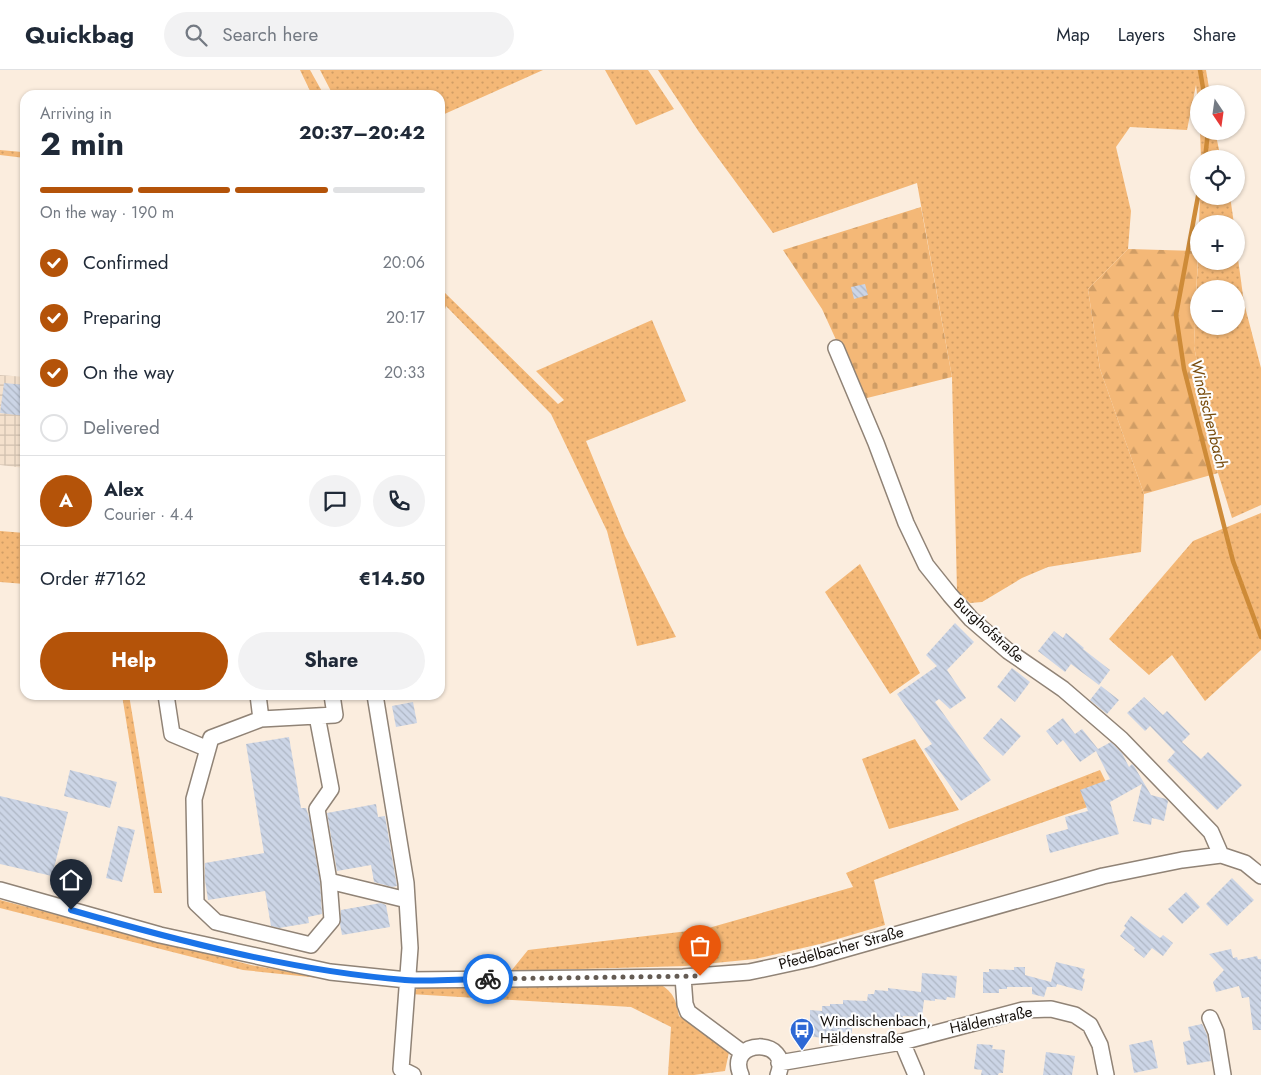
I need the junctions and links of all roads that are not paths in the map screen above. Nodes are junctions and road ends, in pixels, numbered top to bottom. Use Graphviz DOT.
graph roads {
  1 [pos="836,348"];
  2 [pos="167,700"];
  3 [pos="259,700"];
  4 [pos="333,700"];
  5 [pos="376,700"];
  6 [pos="317,716"];
  7 [pos="261,719"];
  8 [pos="208,749"];
  9 [pos="1221,854"];
  10 [pos="1261,876"];
  11 [pos="330,881"];
  12 [pos="0,890"];
  13 [pos="407,900"];
  14 [pos="683,977"];
  15 [pos="407,980"];
  16 [pos="1210,1018"];
  17 [pos="902,1042"];
  18 [pos="743,1054"];
  19 [pos="779,1069"];
  20 [pos="412,1075"];
  21 [pos="741,1075"];
  22 [pos="916,1075"];
  23 [pos="1106,1075"];
  24 [pos="1223,1075"];
  1 -- 9 [label="street, Burghofstraße"];
  2 -- 8 [label="street"];
  3 -- 7 [label="street"];
  4 -- 6 [label="street"];
  5 -- 13 [label="street"];
  6 -- 7 [label="street"];
  6 -- 11 [label="street"];
  7 -- 8 [label="street"];
  8 -- 11 [label="street"];
  9 -- 10 [label="street, Pfedelbacher Straße"];
  9 -- 14 [label="street, Pfedelbacher Straße"];
  11 -- 13 [label="street"];
  12 -- 15 [label="street, Pfedelbacher Straße"];
  13 -- 15 [label="street"];
  14 -- 15 [label="street, Pfedelbacher Straße"];
  14 -- 18 [label="street"];
  15 -- 20 [label="street"];
  16 -- 24 [label="street"];
  17 -- 19 [label="street, Häldenstraße"];
  17 -- 22 [label="street"];
  17 -- 23 [label="street, Häldenstraße"];
  18 -- 19 [label="street"];
  18 -- 21 [label="street"];
}
